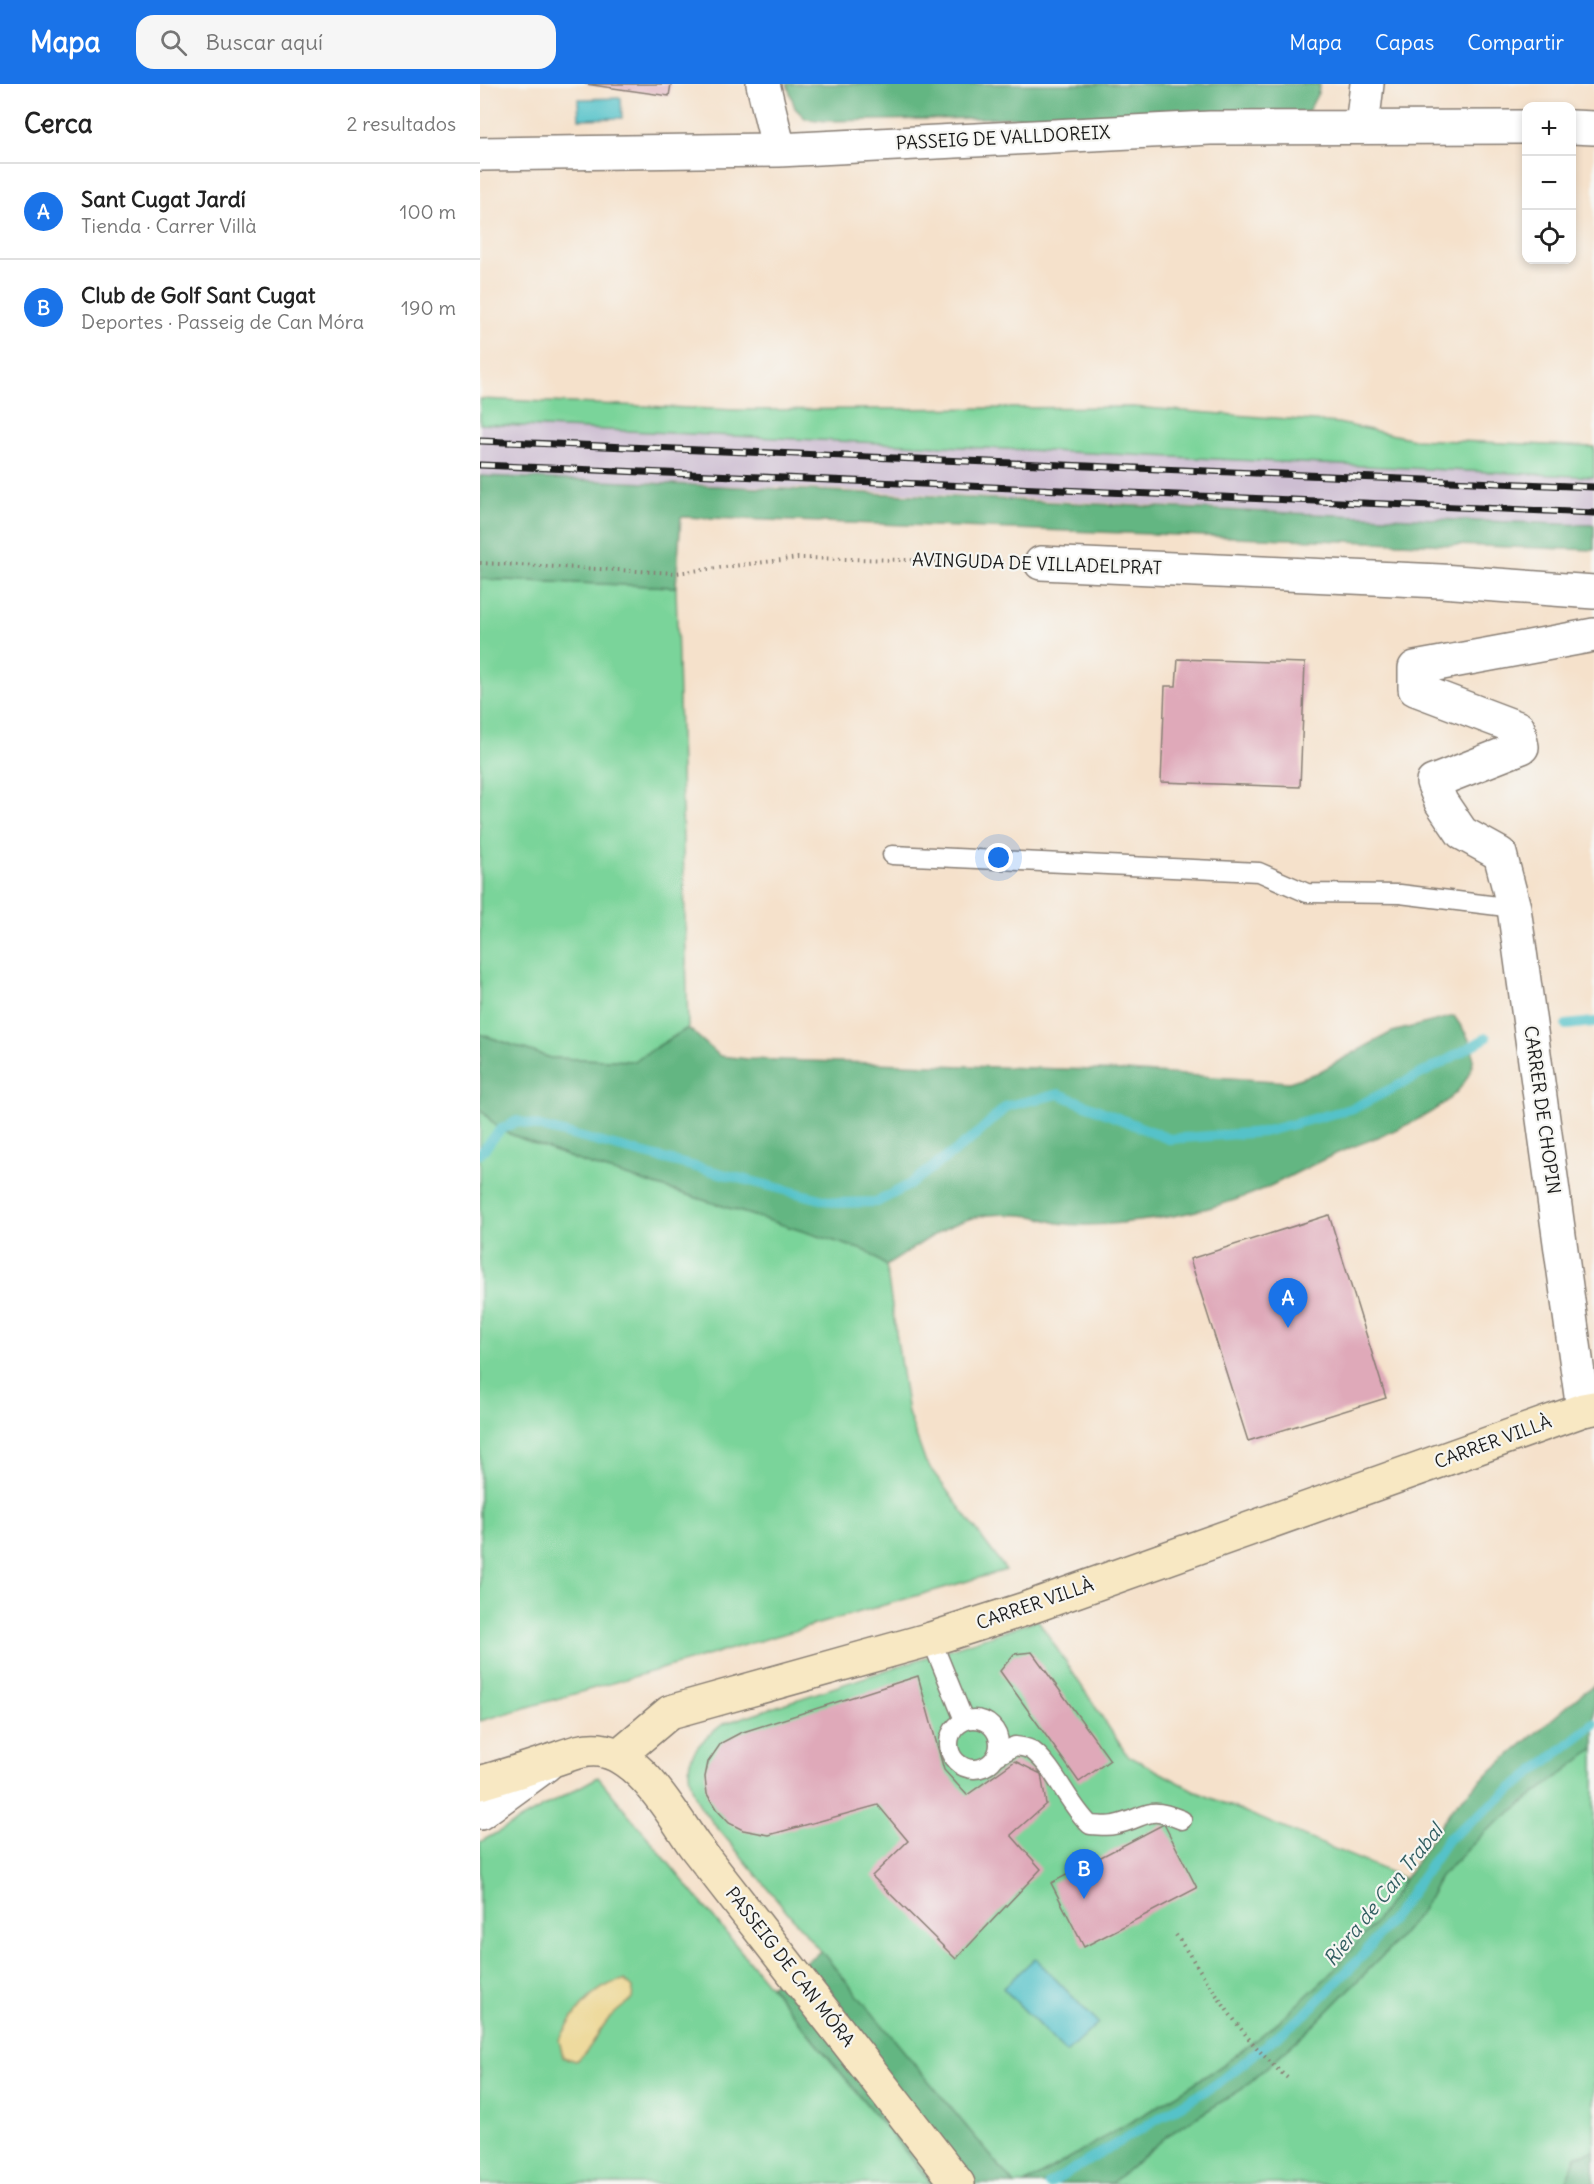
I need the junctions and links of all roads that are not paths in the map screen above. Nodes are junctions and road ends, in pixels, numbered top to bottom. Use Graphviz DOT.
graph roads {
  1 [pos="763,84"];
  2 [pos="1367,84"];
  3 [pos="1362,127"];
  4 [pos="1522,127"];
  5 [pos="1576,127"];
  6 [pos="1594,128"];
  7 [pos="779,150"];
  8 [pos="480,154"];
  9 [pos="1041,563"];
  10 [pos="1594,592"];
  11 [pos="1594,635"];
  12 [pos="892,855"];
  13 [pos="1514,908"];
  14 [pos="1588,1409"];
  15 [pos="931,1639"];
  16 [pos="964,1720"];
  17 [pos="619,1755"];
  18 [pos="996,1757"];
  19 [pos="553,1760"];
  20 [pos="480,1783"];
  21 [pos="480,1813"];
  22 [pos="1182,1820"];
  23 [pos="958,2184"];
  1 -- 7 [label="street"];
  2 -- 3 [label="street"];
  3 -- 4 [label="street, PASSEIG DE VALLDOREIX"];
  3 -- 7 [label="street, PASSEIG DE VALLDOREIX"];
  5 -- 6 [label="street"];
  7 -- 8 [label="street, PASSEIG DE VALLDOREIX"];
  9 -- 10 [label="street, AVINGUDA DE VILLADELPRAT"];
  11 -- 13 [label="street, CARRER DE CHOPIN"];
  12 -- 13 [label="lane"];
  13 -- 14 [label="street, CARRER DE CHOPIN"];
  14 -- 15 [label="street, CARRER VILLÀ"];
  15 -- 16 [label="lane"];
  15 -- 17 [label="street, CARRER VILLÀ"];
  16 -- 18 [label="lane"];
  16 -- 18 [label="lane"];
  17 -- 19 [label="street"];
  17 -- 23 [label="street, PASSEIG DE CAN MÓRA"];
  18 -- 22 [label="lane"];
  19 -- 20 [label="street"];
  19 -- 21 [label="street"];
}
